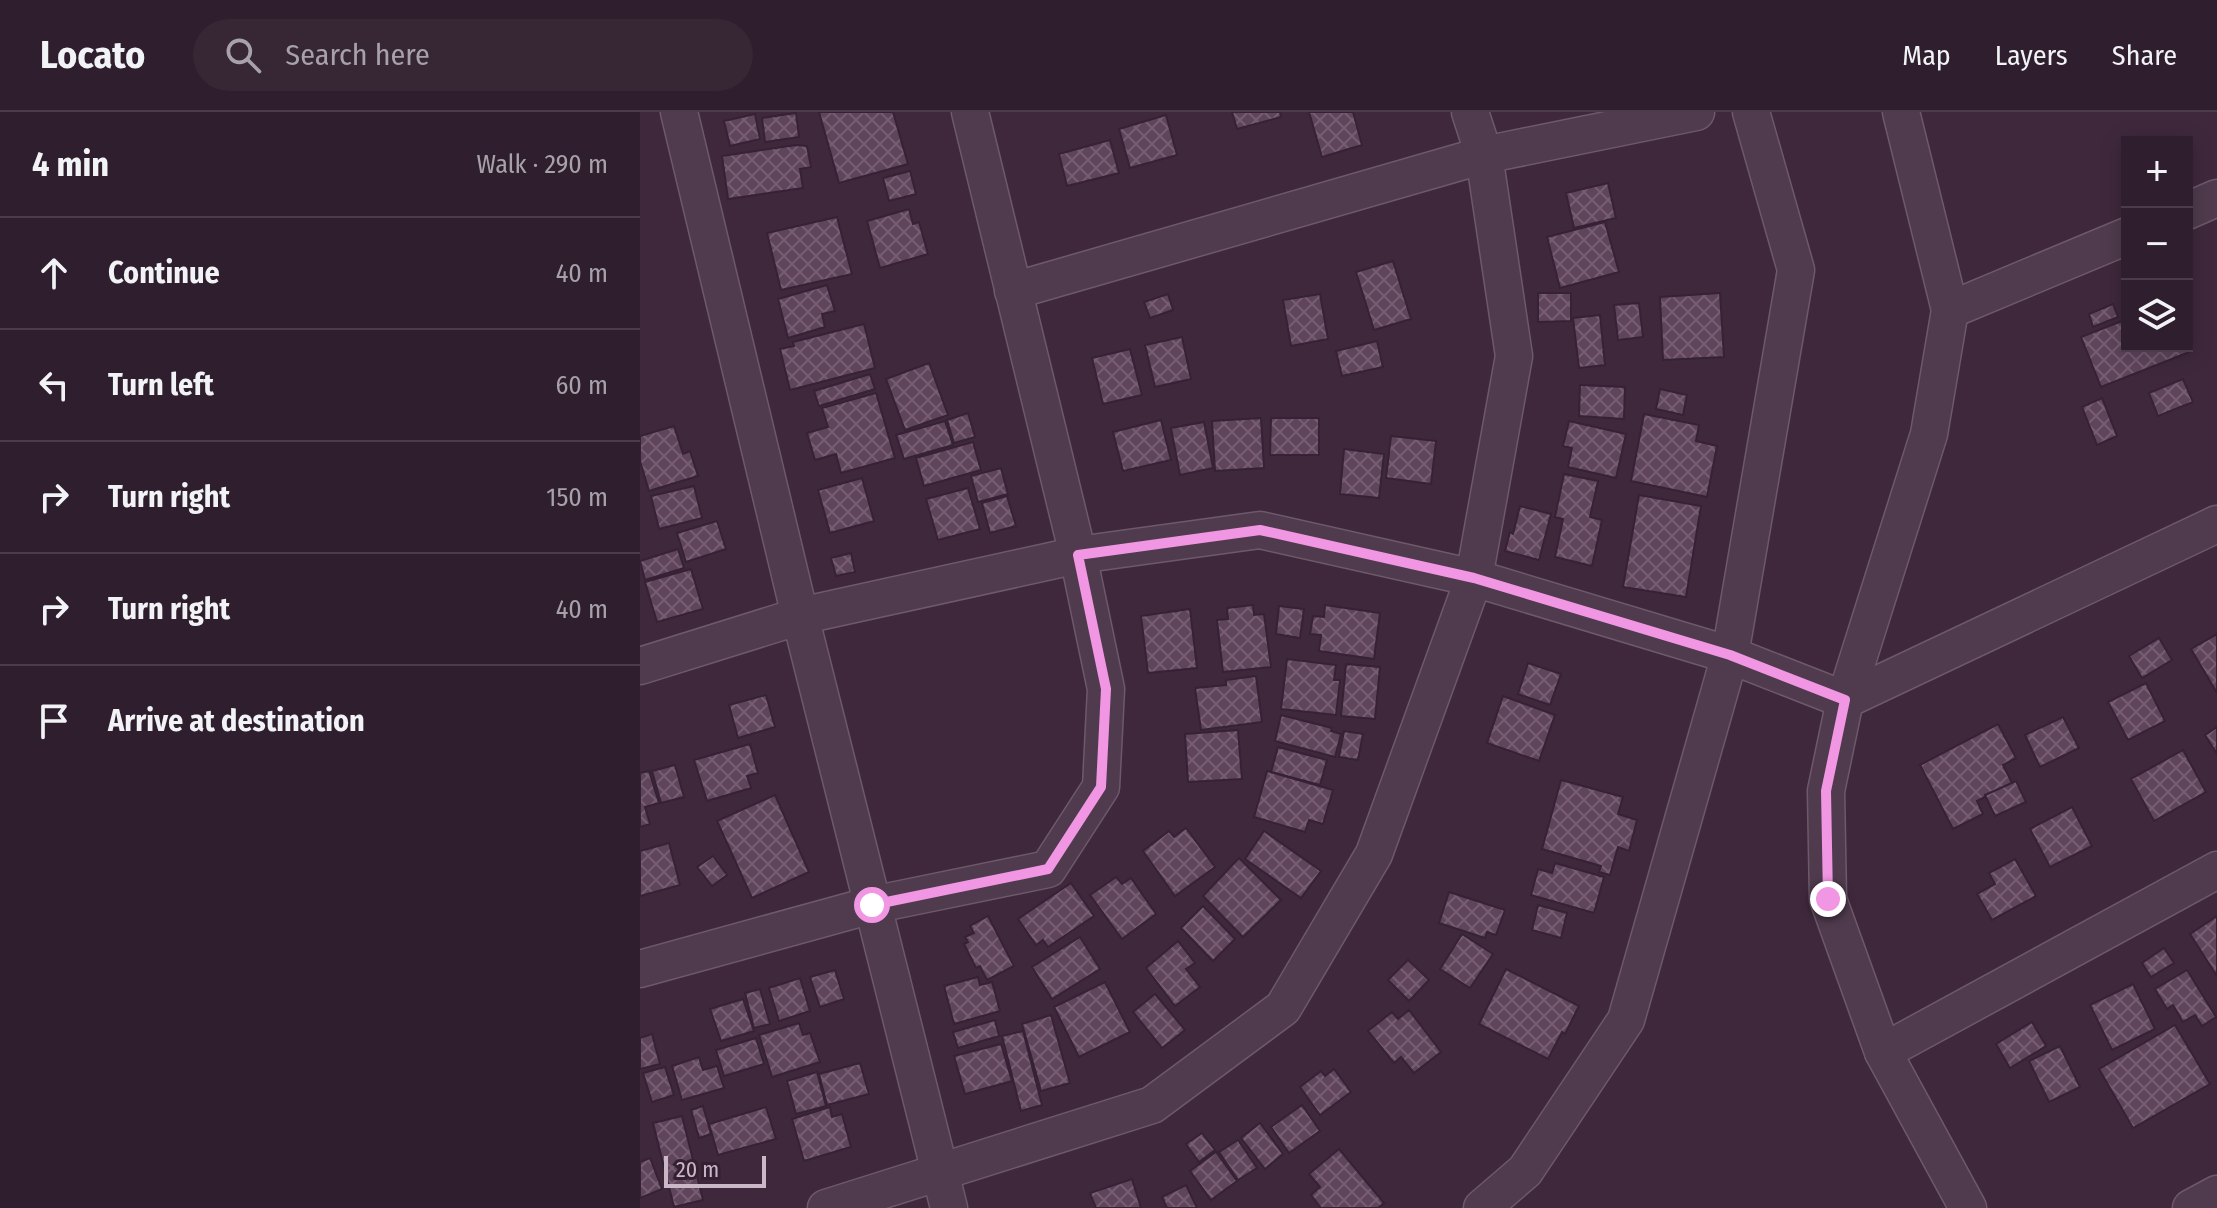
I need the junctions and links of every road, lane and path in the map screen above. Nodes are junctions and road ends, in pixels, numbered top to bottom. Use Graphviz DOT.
graph roads {
  1 [pos="679,112"];
  2 [pos="970,112"];
  3 [pos="1470,112"];
  4 [pos="1696,112"];
  5 [pos="1751,112"];
  6 [pos="1901,112"];
  7 [pos="1484,155"];
  8 [pos="2217,198"];
  9 [pos="2193,208"];
  10 [pos="2121,239"];
  11 [pos="1013,291"];
  12 [pos="1950,310"];
  13 [pos="2217,524"];
  14 [pos="1078,555"];
  15 [pos="1474,578"];
  16 [pos="800,616"];
  17 [pos="1730,655"];
  18 [pos="640,666"];
  19 [pos="1845,700"];
  20 [pos="2217,870"];
  21 [pos="872,905"];
  22 [pos="640,969"];
  23 [pos="1883,1052"];
  24 [pos="945,1191"];
  25 [pos="2217,1194"];
  26 [pos="826,1208"];
  27 [pos="1482,1208"];
  28 [pos="1968,1208"];
  29 [pos="2191,1208"];
  1 -- 16 [label="street"];
  2 -- 11 [label="street"];
  3 -- 7 [label="street"];
  4 -- 7 [label="street"];
  5 -- 17 [label="street"];
  6 -- 12 [label="street"];
  7 -- 11 [label="street"];
  7 -- 15 [label="street"];
  8 -- 9 [label="street"];
  10 -- 12 [label="street"];
  11 -- 14 [label="street"];
  12 -- 19 [label="street"];
  13 -- 19 [label="street"];
  14 -- 15 [label="street"];
  14 -- 16 [label="street"];
  14 -- 21 [label="street"];
  15 -- 17 [label="street"];
  15 -- 24 [label="street"];
  16 -- 18 [label="street"];
  16 -- 21 [label="street"];
  17 -- 19 [label="street"];
  17 -- 27 [label="street"];
  19 -- 23 [label="street"];
  20 -- 23 [label="street"];
  21 -- 22 [label="street"];
  21 -- 24 [label="street"];
  23 -- 28 [label="street"];
  24 -- 26 [label="street"];
  25 -- 29 [label="street"];
}
